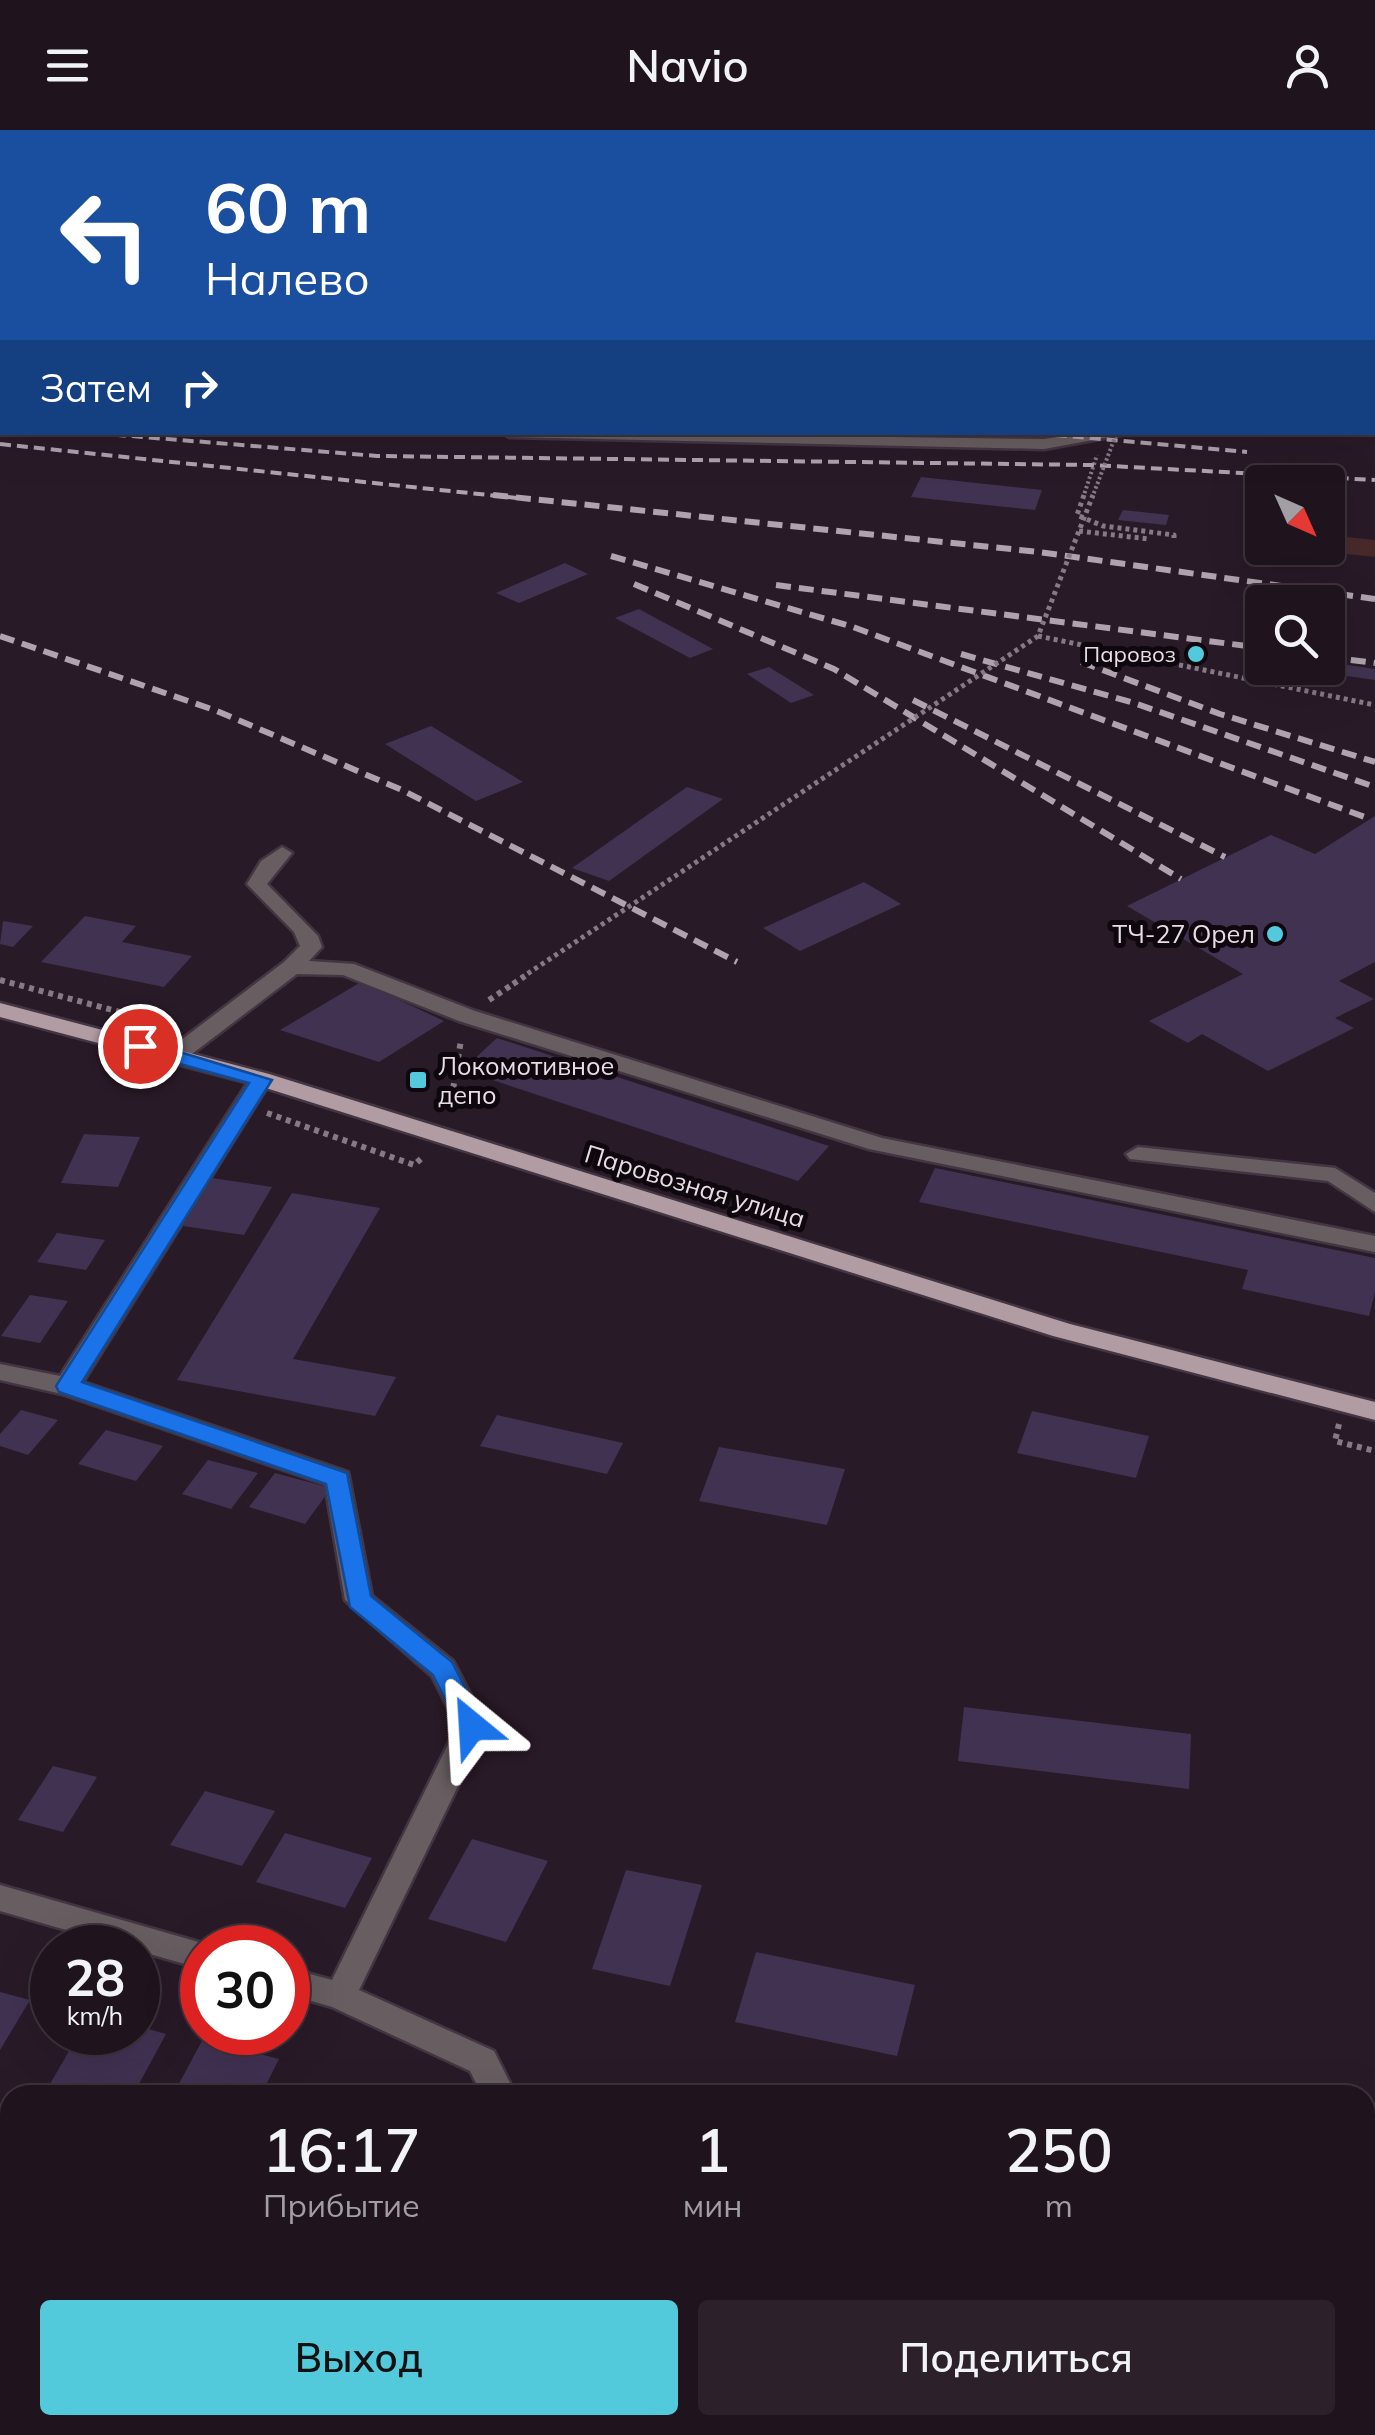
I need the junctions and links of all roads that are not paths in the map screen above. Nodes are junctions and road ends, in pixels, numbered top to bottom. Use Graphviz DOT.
graph roads {
  1 [pos="643,435"];
  2 [pos="1109,436"];
  3 [pos="282,853"];
  4 [pos="292,967"];
  5 [pos="0,1010"];
  6 [pos="176,1056"];
  7 [pos="261,1080"];
  8 [pos="1138,1154"];
  9 [pos="1375,1205"];
  10 [pos="1375,1244"];
  11 [pos="0,1372"];
  12 [pos="68,1386"];
  13 [pos="1375,1412"];
  14 [pos="0,1898"];
  15 [pos="180,1950"];
  16 [pos="310,1987"];
  17 [pos="340,1996"];
  18 [pos="494,2085"];
  1 -- 2 [label="street"];
  3 -- 4 [label="street"];
  4 -- 6 [label="street"];
  4 -- 10 [label="street"];
  5 -- 6 [label="main road, Паровозная улица"];
  6 -- 7 [label="main road, Паровозная улица"];
  7 -- 12 [label="street"];
  7 -- 13 [label="main road, Паровозная улица"];
  8 -- 9 [label="street"];
  11 -- 12 [label="street"];
  12 -- 17 [label="street"];
  14 -- 15 [label="street"];
  16 -- 17 [label="street"];
  17 -- 18 [label="street"];
}
